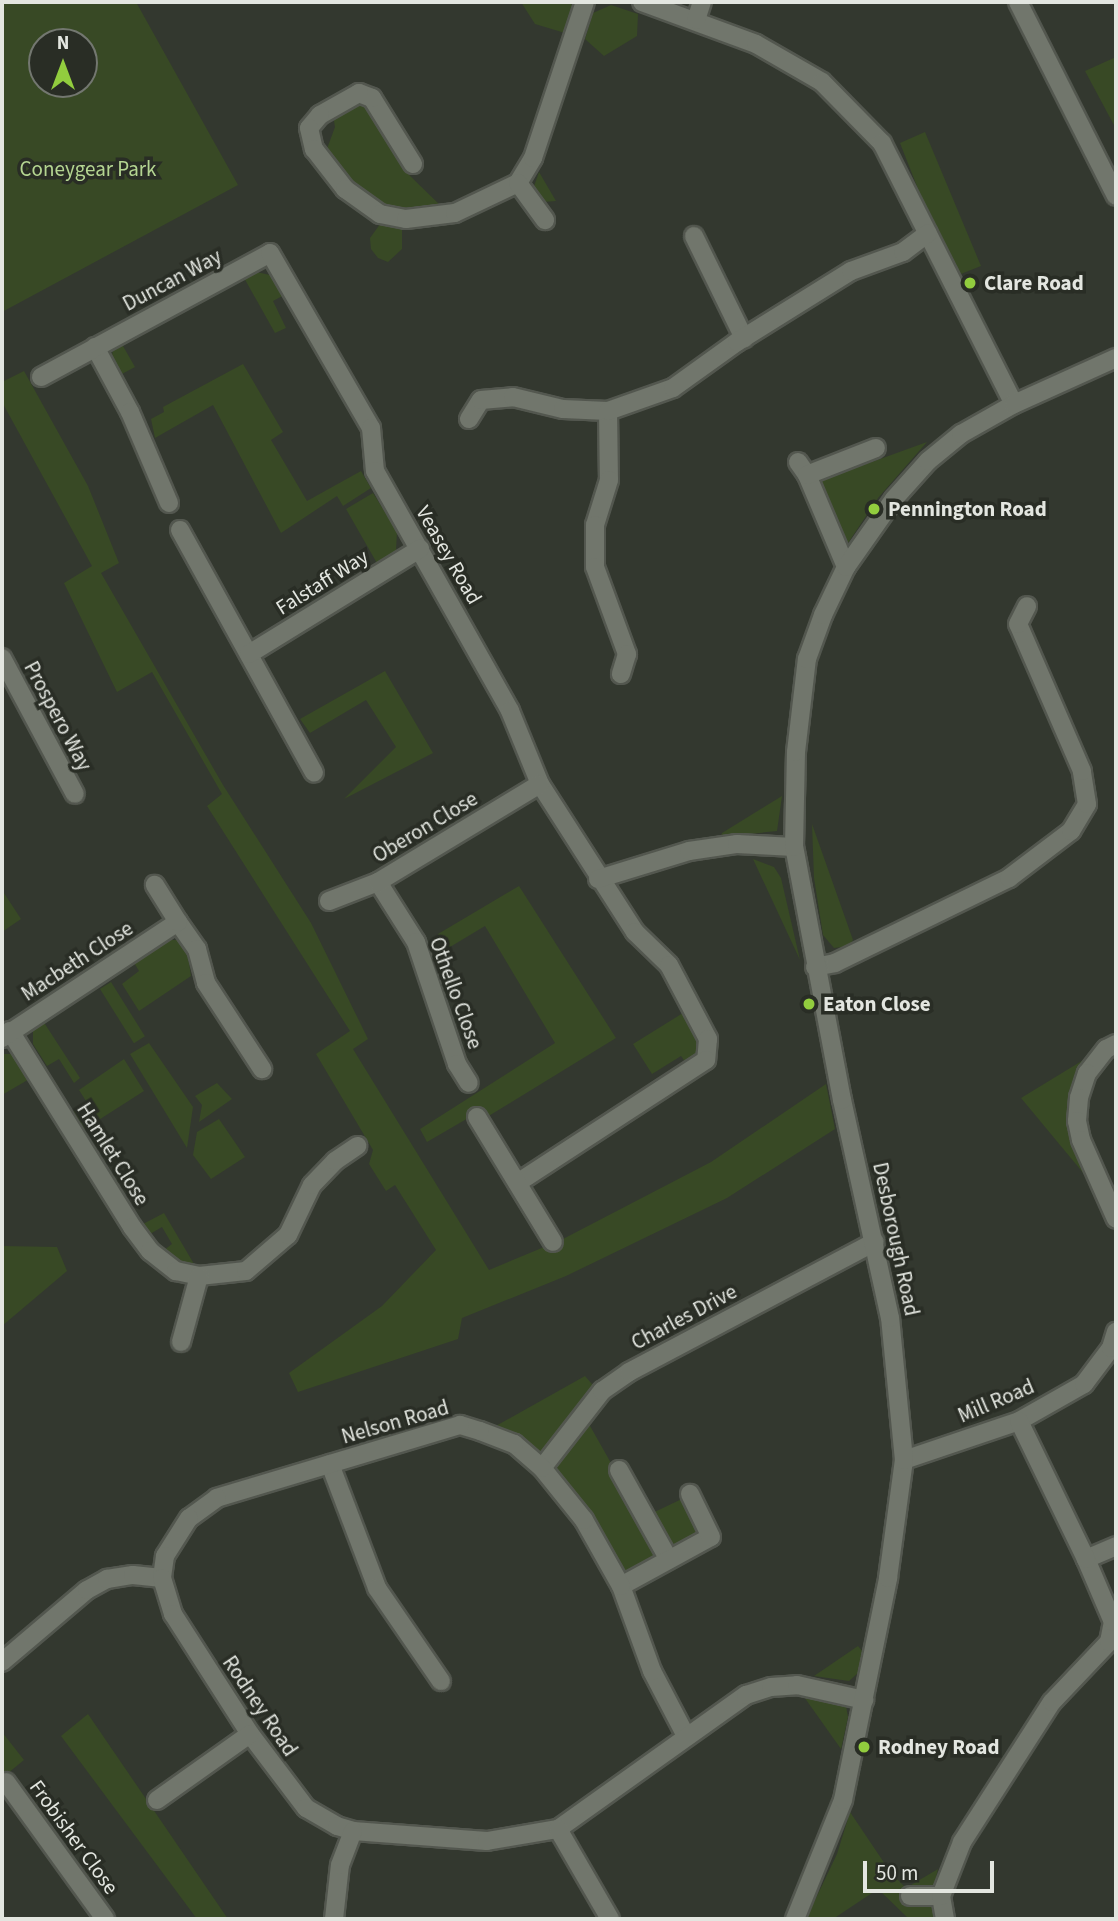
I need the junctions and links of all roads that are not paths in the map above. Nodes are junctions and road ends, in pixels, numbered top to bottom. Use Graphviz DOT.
graph roads {
  1 [pos="585,2"];
  2 [pos="642,2"];
  3 [pos="702,2"];
  4 [pos="1018,2"];
  5 [pos="696,20"];
  6 [pos="413,164"];
  7 [pos="518,183"];
  8 [pos="1116,196"];
  9 [pos="545,220"];
  10 [pos="928,233"];
  11 [pos="694,236"];
  12 [pos="270,253"];
  13 [pos="744,338"];
  14 [pos="95,347"];
  15 [pos="1116,358"];
  16 [pos="41,377"];
  17 [pos="1014,404"];
  18 [pos="608,411"];
  19 [pos="469,419"];
  20 [pos="876,448"];
  21 [pos="169,503"];
  22 [pos="180,530"];
  23 [pos="420,549"];
  24 [pos="846,566"];
  25 [pos="1027,606"];
  26 [pos="249,654"];
  27 [pos="2,658"];
  28 [pos="621,674"];
  29 [pos="314,773"];
  30 [pos="540,784"];
  31 [pos="75,794"];
  32 [pos="794,847"];
  33 [pos="598,879"];
  34 [pos="378,882"];
  35 [pos="155,885"];
  36 [pos="329,901"];
  37 [pos="178,922"];
  38 [pos="815,967"];
  39 [pos="6,1035"];
  40 [pos="1116,1044"];
  41 [pos="262,1069"];
  42 [pos="468,1083"];
  43 [pos="477,1118"];
  44 [pos="357,1146"];
  45 [pos="519,1182"];
  46 [pos="1116,1219"];
  47 [pos="553,1242"];
  48 [pos="875,1242"];
  49 [pos="200,1276"];
  50 [pos="1116,1332"];
  51 [pos="181,1342"];
  52 [pos="1019,1421"];
  53 [pos="904,1460"];
  54 [pos="330,1464"];
  55 [pos="542,1468"];
  56 [pos="619,1470"];
  57 [pos="690,1494"];
  58 [pos="1116,1546"];
  59 [pos="668,1558"];
  60 [pos="1086,1559"];
  61 [pos="162,1578"];
  62 [pos="621,1586"];
  63 [pos="2,1661"];
  64 [pos="441,1681"];
  65 [pos="864,1700"];
  66 [pos="250,1734"];
  67 [pos="686,1736"];
  68 [pos="6,1782"];
  69 [pos="157,1800"];
  70 [pos="558,1829"];
  71 [pos="353,1831"];
  72 [pos="910,1896"];
  73 [pos="941,1896"];
  74 [pos="105,1919"];
  75 [pos="334,1919"];
  76 [pos="610,1919"];
  77 [pos="795,1919"];
  78 [pos="945,1919"];
  1 -- 7 [label="street"];
  2 -- 5 [label="street"];
  3 -- 5 [label="street"];
  4 -- 8 [label="street"];
  5 -- 10 [label="street"];
  6 -- 7 [label="street"];
  7 -- 9 [label="street"];
  10 -- 13 [label="street"];
  10 -- 17 [label="street"];
  11 -- 13 [label="street"];
  12 -- 14 [label="street, Duncan Way"];
  12 -- 23 [label="street, Veasey Road"];
  13 -- 18 [label="street"];
  14 -- 16 [label="street, Duncan Way"];
  14 -- 21 [label="street"];
  15 -- 17 [label="street, Desborough Road"];
  17 -- 24 [label="street, Desborough Road"];
  18 -- 19 [label="street"];
  18 -- 28 [label="street"];
  20 -- 24 [label="street"];
  22 -- 26 [label="street"];
  23 -- 26 [label="street, Falstaff Way"];
  23 -- 30 [label="street, Veasey Road"];
  24 -- 32 [label="street, Desborough Road"];
  25 -- 38 [label="street"];
  26 -- 29 [label="street"];
  27 -- 31 [label="street, Prospero Way"];
  30 -- 33 [label="street, Veasey Road"];
  30 -- 34 [label="street, Oberon Close"];
  32 -- 33 [label="street"];
  32 -- 38 [label="street, Desborough Road"];
  33 -- 45 [label="street, Veasey Road"];
  34 -- 36 [label="street, Oberon Close"];
  34 -- 42 [label="street, Othello Close"];
  35 -- 37 [label="street"];
  37 -- 39 [label="street, Macbeth Close"];
  37 -- 41 [label="street"];
  38 -- 48 [label="street, Desborough Road"];
  39 -- 49 [label="street, Hamlet Close"];
  40 -- 46 [label="street"];
  43 -- 45 [label="street"];
  44 -- 49 [label="street, Hamlet Close"];
  45 -- 47 [label="street"];
  48 -- 53 [label="street, Desborough Road"];
  48 -- 55 [label="street, Charles Drive"];
  49 -- 51 [label="street"];
  50 -- 52 [label="street, Mill Road"];
  52 -- 53 [label="street, Mill Road"];
  52 -- 60 [label="street"];
  53 -- 65 [label="street, Desborough Road"];
  54 -- 55 [label="street, Nelson Road"];
  54 -- 61 [label="street, Nelson Road"];
  54 -- 64 [label="street"];
  55 -- 62 [label="street, Nelson Road"];
  56 -- 59 [label="street"];
  57 -- 59 [label="street"];
  58 -- 60 [label="street"];
  59 -- 62 [label="street"];
  60 -- 73 [label="street"];
  61 -- 63 [label="street"];
  61 -- 66 [label="street, Rodney Road"];
  62 -- 67 [label="street, Nelson Road"];
  65 -- 67 [label="street, Rodney Road"];
  65 -- 77 [label="street, Desborough Road"];
  66 -- 69 [label="street"];
  66 -- 71 [label="street, Rodney Road"];
  67 -- 70 [label="street, Rodney Road"];
  68 -- 74 [label="street, Frobisher Close"];
  70 -- 71 [label="street, Rodney Road"];
  70 -- 76 [label="street"];
  71 -- 75 [label="street"];
  72 -- 73 [label="street"];
  73 -- 78 [label="street"];
}
